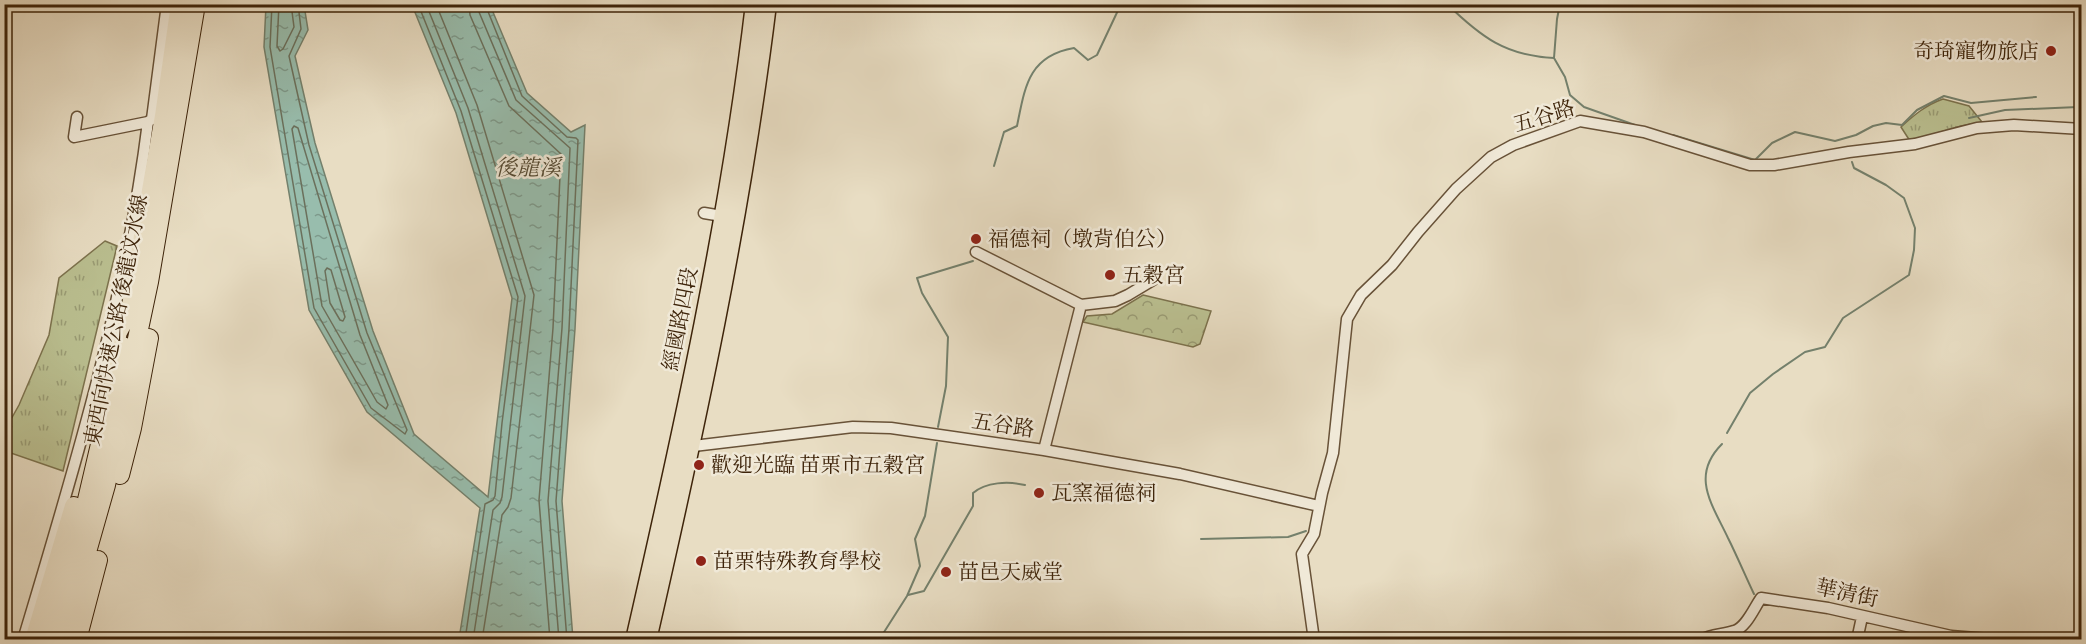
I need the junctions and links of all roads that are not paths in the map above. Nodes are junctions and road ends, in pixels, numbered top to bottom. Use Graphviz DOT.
graph roads {
  1 [pos="167,4"];
  2 [pos="180,4"];
  3 [pos="195,4"];
  4 [pos="754,4"];
  5 [pos="768,4"];
  6 [pos="77,117"];
  7 [pos="148,122"];
  8 [pos="2082,129"];
  9 [pos="704,213"];
  10 [pos="728,217"];
  11 [pos="976,252"];
  12 [pos="1153,280"];
  13 [pos="149,282"];
  14 [pos="1081,304"];
  15 [pos="132,306"];
  16 [pos="685,447"];
  17 [pos="1044,450"];
  18 [pos="1319,506"];
  19 [pos="1862,616"];
  20 [pos="23,639"];
  21 [pos="34,639"];
  22 [pos="48,639"];
  23 [pos="62,639"];
  24 [pos="77,639"];
  25 [pos="634,639"];
  26 [pos="648,639"];
  27 [pos="1314,639"];
  28 [pos="1701,639"];
  29 [pos="1857,639"];
  30 [pos="2002,639"];
  1 -- 7 [label="street"];
  2 -- 15 [label="highway, 東西向快速公路 後龍汶水線"];
  3 -- 13 [label="highway, 東西向快速公路 後龍汶水線"];
  4 -- 10 [label="main road, 經國路四段"];
  5 -- 10 [label="main road, 經國路四段"];
  6 -- 7 [label="street"];
  7 -- 20 [label="street"];
  8 -- 18 [label="street, 五谷路"];
  9 -- 10 [label="street"];
  10 -- 16 [label="main road, 經國路四段"];
  11 -- 14 [label="street"];
  12 -- 14 [label="street"];
  13 -- 23 [label="highway, 東西向快速公路 後龍汶水線"];
  13 -- 24 [label="highway"];
  14 -- 17 [label="street"];
  15 -- 21 [label="highway"];
  15 -- 22 [label="highway, 東西向快速公路 後龍汶水線"];
  16 -- 17 [label="street, 五谷路"];
  16 -- 25 [label="main road, 經國路四段"];
  16 -- 26 [label="main road, 經國路四段"];
  17 -- 18 [label="street, 五谷路"];
  18 -- 27 [label="street, 五谷路"];
  19 -- 28 [label="street, 華清街"];
  19 -- 29 [label="street"];
  19 -- 30 [label="street, 華清街"];
}
